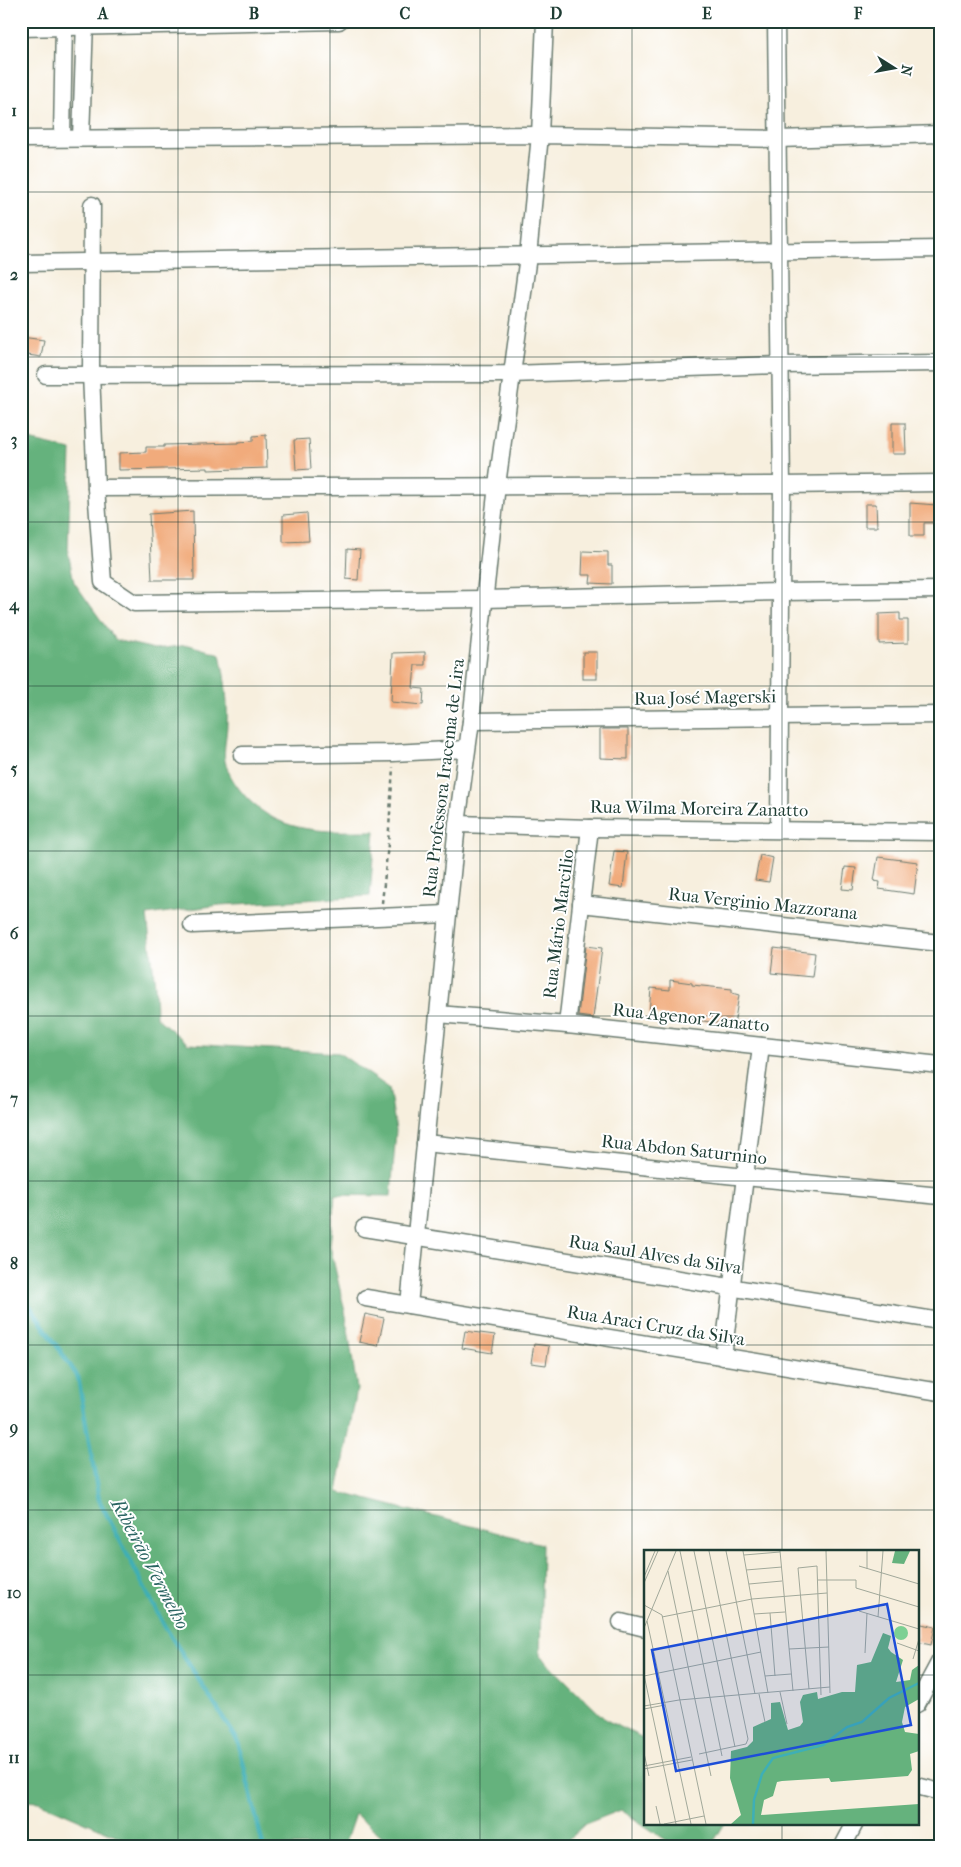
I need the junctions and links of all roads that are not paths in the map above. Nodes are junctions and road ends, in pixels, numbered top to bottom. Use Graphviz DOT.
graph roads {
  1 [pos="339,21"];
  2 [pos="545,21"];
  3 [pos="776,21"];
  4 [pos="64,24"];
  5 [pos="85,24"];
  6 [pos="21,28"];
  7 [pos="940,134"];
  8 [pos="540,135"];
  9 [pos="21,138"];
  10 [pos="62,138"];
  11 [pos="81,138"];
  12 [pos="778,138"];
  13 [pos="92,205"];
  14 [pos="940,249"];
  15 [pos="779,252"];
  16 [pos="528,256"];
  17 [pos="93,262"];
  18 [pos="21,263"];
  19 [pos="940,363"];
  20 [pos="781,365"];
  21 [pos="91,374"];
  22 [pos="511,374"];
  23 [pos="46,375"];
  24 [pos="940,483"];
  25 [pos="782,485"];
  26 [pos="497,486"];
  27 [pos="96,488"];
  28 [pos="940,590"];
  29 [pos="781,592"];
  30 [pos="484,599"];
  31 [pos="940,715"];
  32 [pos="780,717"];
  33 [pos="471,721"];
  34 [pos="466,749"];
  35 [pos="242,755"];
  36 [pos="457,824"];
  37 [pos="590,828"];
  38 [pos="779,829"];
  39 [pos="940,832"];
  40 [pos="581,904"];
  41 [pos="448,914"];
  42 [pos="192,925"];
  43 [pos="940,944"];
  44 [pos="438,1014"];
  45 [pos="567,1025"];
  46 [pos="761,1046"];
  47 [pos="940,1064"];
  48 [pos="425,1143"];
  49 [pos="745,1177"];
  50 [pos="940,1196"];
  51 [pos="364,1228"];
  52 [pos="416,1236"];
  53 [pos="732,1288"];
  54 [pos="366,1298"];
  55 [pos="409,1306"];
  56 [pos="940,1322"];
  57 [pos="724,1357"];
  58 [pos="940,1392"];
  59 [pos="621,1622"];
  60 [pos="644,1628"];
  61 [pos="940,1661"];
  62 [pos="918,1700"];
  63 [pos="918,1786"];
  64 [pos="940,1792"];
  65 [pos="854,1824"];
  66 [pos="843,1846"];
  1 -- 5 [label="street"];
  2 -- 8 [label="street, Rua Professora Iracema de Lira"];
  3 -- 12 [label="street"];
  4 -- 5 [label="street"];
  4 -- 6 [label="street"];
  4 -- 10 [label="street"];
  5 -- 11 [label="street"];
  7 -- 12 [label="street"];
  8 -- 11 [label="street"];
  8 -- 12 [label="street"];
  8 -- 16 [label="street, Rua Professora Iracema de Lira"];
  9 -- 10 [label="street"];
  10 -- 11 [label="street"];
  12 -- 15 [label="street"];
  13 -- 17 [label="street"];
  14 -- 15 [label="street"];
  15 -- 16 [label="street"];
  15 -- 20 [label="street"];
  16 -- 17 [label="street"];
  16 -- 22 [label="street, Rua Professora Iracema de Lira"];
  17 -- 18 [label="street"];
  17 -- 21 [label="street"];
  19 -- 20 [label="street"];
  20 -- 22 [label="street"];
  20 -- 25 [label="street"];
  21 -- 22 [label="street"];
  21 -- 23 [label="street"];
  21 -- 27 [label="street"];
  22 -- 26 [label="street, Rua Professora Iracema de Lira"];
  24 -- 25 [label="street"];
  25 -- 26 [label="street"];
  25 -- 29 [label="street"];
  26 -- 27 [label="street"];
  26 -- 30 [label="street, Rua Professora Iracema de Lira"];
  27 -- 30 [label="street"];
  28 -- 29 [label="street"];
  29 -- 30 [label="street"];
  29 -- 32 [label="street"];
  30 -- 33 [label="street, Rua Professora Iracema de Lira"];
  31 -- 32 [label="street, Rua José Magerski"];
  32 -- 33 [label="street, Rua José Magerski"];
  32 -- 38 [label="street"];
  33 -- 34 [label="street, Rua Professora Iracema de Lira"];
  34 -- 35 [label="street"];
  34 -- 36 [label="street, Rua Professora Iracema de Lira"];
  36 -- 37 [label="street, Rua Wilma Moreira Zanatto"];
  36 -- 41 [label="street, Rua Professora Iracema de Lira"];
  37 -- 38 [label="street, Rua Wilma Moreira Zanatto"];
  37 -- 40 [label="street, Rua Mário Marcilio"];
  38 -- 39 [label="street, Rua Wilma Moreira Zanatto"];
  40 -- 43 [label="street, Rua Verginio Mazzorana"];
  40 -- 45 [label="street, Rua Mário Marcilio"];
  41 -- 42 [label="street"];
  41 -- 44 [label="street, Rua Professora Iracema de Lira"];
  44 -- 45 [label="street, Rua Agenor Zanatto"];
  44 -- 48 [label="street, Rua Professora Iracema de Lira"];
  45 -- 46 [label="street, Rua Agenor Zanatto"];
  46 -- 47 [label="street, Rua Agenor Zanatto"];
  46 -- 49 [label="street"];
  48 -- 49 [label="street, Rua Abdon Saturnino"];
  48 -- 52 [label="street, Rua Professora Iracema de Lira"];
  49 -- 50 [label="street, Rua Abdon Saturnino"];
  49 -- 53 [label="street"];
  51 -- 52 [label="street, Rua Saul Alves da Silva"];
  52 -- 53 [label="street, Rua Saul Alves da Silva"];
  52 -- 55 [label="street, Rua Professora Iracema de Lira"];
  53 -- 56 [label="street, Rua Saul Alves da Silva"];
  53 -- 57 [label="street"];
  54 -- 55 [label="street, Rua Araci Cruz da Silva"];
  55 -- 57 [label="street, Rua Araci Cruz da Silva"];
  57 -- 58 [label="street, Rua Araci Cruz da Silva"];
  59 -- 60 [label="street"];
  61 -- 62 [label="street"];
  63 -- 64 [label="street"];
  65 -- 66 [label="street"];
}
